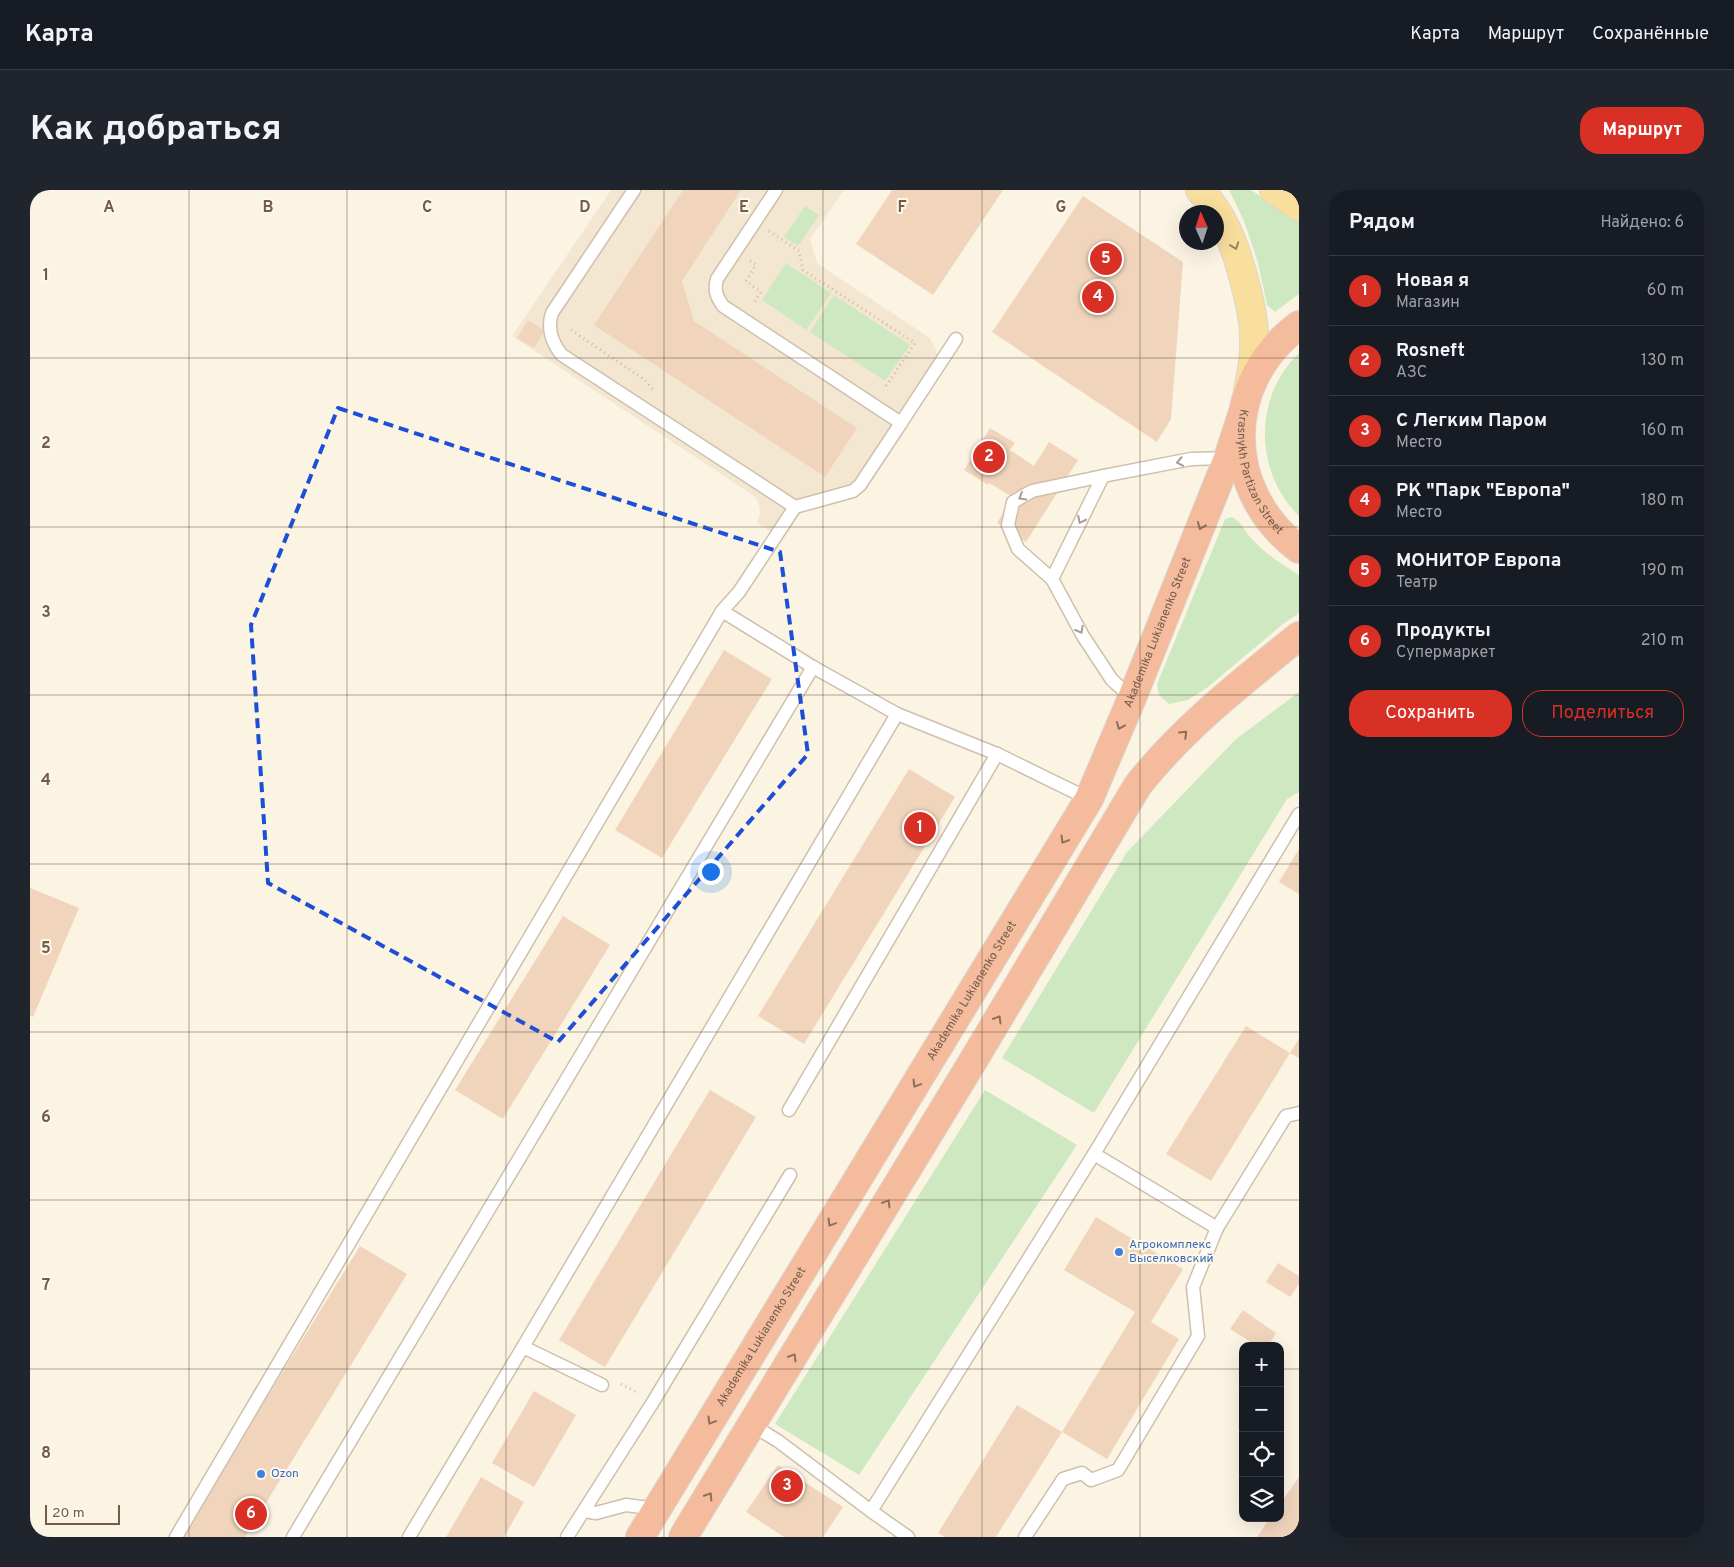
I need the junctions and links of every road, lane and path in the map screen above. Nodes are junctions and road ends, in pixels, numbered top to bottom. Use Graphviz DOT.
graph roads {
  1 [pos="634,190"];
  2 [pos="776,190"];
  3 [pos="1200,190"];
  4 [pos="1274,190"];
  5 [pos="1299,207"];
  6 [pos="755,222"];
  7 [pos="736,251"];
  8 [pos="752,305"];
  9 [pos="1299,325"];
  10 [pos="568,328"];
  11 [pos="956,339"];
  12 [pos="655,392"];
  13 [pos="882,392"];
  14 [pos="1244,406"];
  15 [pos="900,422"];
  16 [pos="1228,458"];
  17 [pos="1103,476"];
  18 [pos="795,507"];
  19 [pos="1299,549"];
  20 [pos="1052,579"];
  21 [pos="722,611"];
  22 [pos="1299,636"];
  23 [pos="813,667"];
  24 [pos="1132,698"];
  25 [pos="897,714"];
  26 [pos="997,754"];
  27 [pos="1089,798"];
  28 [pos="1299,814"];
  29 [pos="789,1110"];
  30 [pos="1299,1113"];
  31 [pos="1094,1154"];
  32 [pos="790,1175"];
  33 [pos="1217,1228"];
  34 [pos="523,1347"];
  35 [pos="602,1385"];
  36 [pos="752,1425"];
  37 [pos="657,1509"];
  38 [pos="585,1511"];
  39 [pos="871,1511"];
  40 [pos="176,1537"];
  41 [pos="293,1537"];
  42 [pos="409,1537"];
  43 [pos="567,1537"];
  44 [pos="640,1537"];
  45 [pos="683,1537"];
  46 [pos="908,1537"];
  47 [pos="1025,1537"];
  1 -- 18 [label="lane"];
  2 -- 6 [label="lane"];
  3 -- 14 [label="main road, Krasnykh Partizan Street, one-way"];
  4 -- 5 [label="main road"];
  6 -- 7 [label="lane"];
  6 -- 13 [label="path"];
  7 -- 8 [label="path"];
  7 -- 15 [label="lane"];
  9 -- 14 [label="highway, Akademika Lukianenko Street"];
  10 -- 12 [label="path"];
  11 -- 15 [label="lane"];
  14 -- 16 [label="highway, Akademika Lukianenko Street"];
  14 -- 19 [label="highway, Krasnykh Partizan Street"];
  15 -- 18 [label="lane"];
  16 -- 17 [label="lane, one-way"];
  16 -- 24 [label="highway, Akademika Lukianenko Street, one-way"];
  17 -- 20 [label="lane, one-way"];
  17 -- 20 [label="lane, one-way"];
  18 -- 21 [label="lane"];
  20 -- 24 [label="lane, one-way"];
  21 -- 23 [label="lane"];
  21 -- 40 [label="lane"];
  36 -- 22 [label="highway, one-way"];
  23 -- 25 [label="lane"];
  23 -- 41 [label="lane"];
  24 -- 27 [label="highway, Akademika Lukianenko Street, one-way"];
  25 -- 26 [label="lane"];
  25 -- 34 [label="lane"];
  26 -- 27 [label="lane"];
  26 -- 29 [label="lane"];
  27 -- 37 [label="highway, Akademika Lukianenko Street, one-way"];
  28 -- 31 [label="lane"];
  30 -- 33 [label="lane"];
  31 -- 33 [label="lane"];
  31 -- 39 [label="lane"];
  32 -- 38 [label="lane"];
  33 -- 47 [label="lane"];
  34 -- 35 [label="lane"];
  34 -- 42 [label="lane"];
  36 -- 39 [label="lane"];
  45 -- 36 [label="highway, one-way"];
  37 -- 38 [label="lane"];
  37 -- 44 [label="highway, Akademika Lukianenko Street"];
  38 -- 43 [label="lane"];
  39 -- 46 [label="lane"];
}
